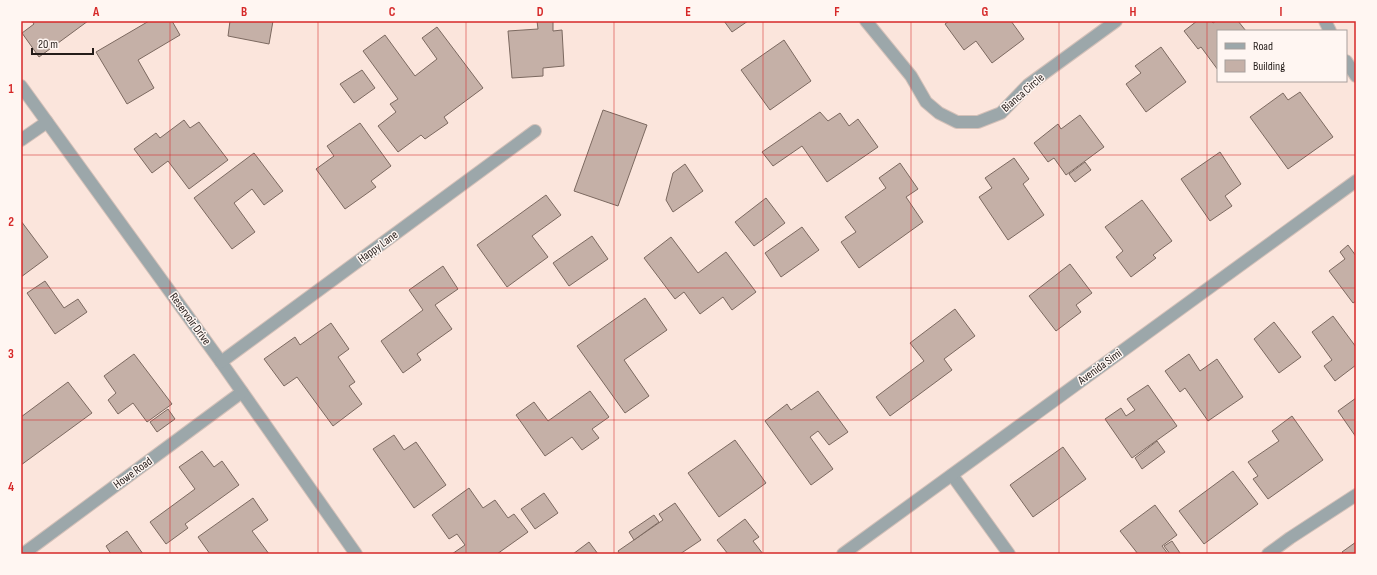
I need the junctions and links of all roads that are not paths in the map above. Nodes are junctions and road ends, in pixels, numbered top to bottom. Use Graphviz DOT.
graph roads {
  1 [pos="866,21"];
  2 [pos="1116,21"];
  3 [pos="1325,21"];
  4 [pos="1330,30"];
  5 [pos="1347,62"];
  6 [pos="1356,76"];
  7 [pos="21,86"];
  8 [pos="47,122"];
  9 [pos="535,131"];
  10 [pos="21,140"];
  11 [pos="1356,181"];
  12 [pos="221,362"];
  13 [pos="242,392"];
  14 [pos="952,475"];
  15 [pos="1356,495"];
  16 [pos="23,554"];
  17 [pos="356,554"];
  18 [pos="843,554"];
  19 [pos="1009,554"];
  20 [pos="1268,554"];
  1 -- 2 [label="street, Bianca Circle"];
  3 -- 4 [label="street"];
  5 -- 6 [label="street"];
  7 -- 8 [label="street, Reservoir Drive"];
  8 -- 10 [label="street"];
  8 -- 12 [label="street, Reservoir Drive"];
  9 -- 12 [label="street, Happy Lane"];
  11 -- 14 [label="street, Avenida Simi"];
  12 -- 13 [label="street, Reservoir Drive"];
  13 -- 16 [label="street, Howe Road"];
  13 -- 17 [label="street, Reservoir Drive"];
  14 -- 18 [label="street, Avenida Simi"];
  14 -- 19 [label="street"];
  15 -- 20 [label="street"];
}
